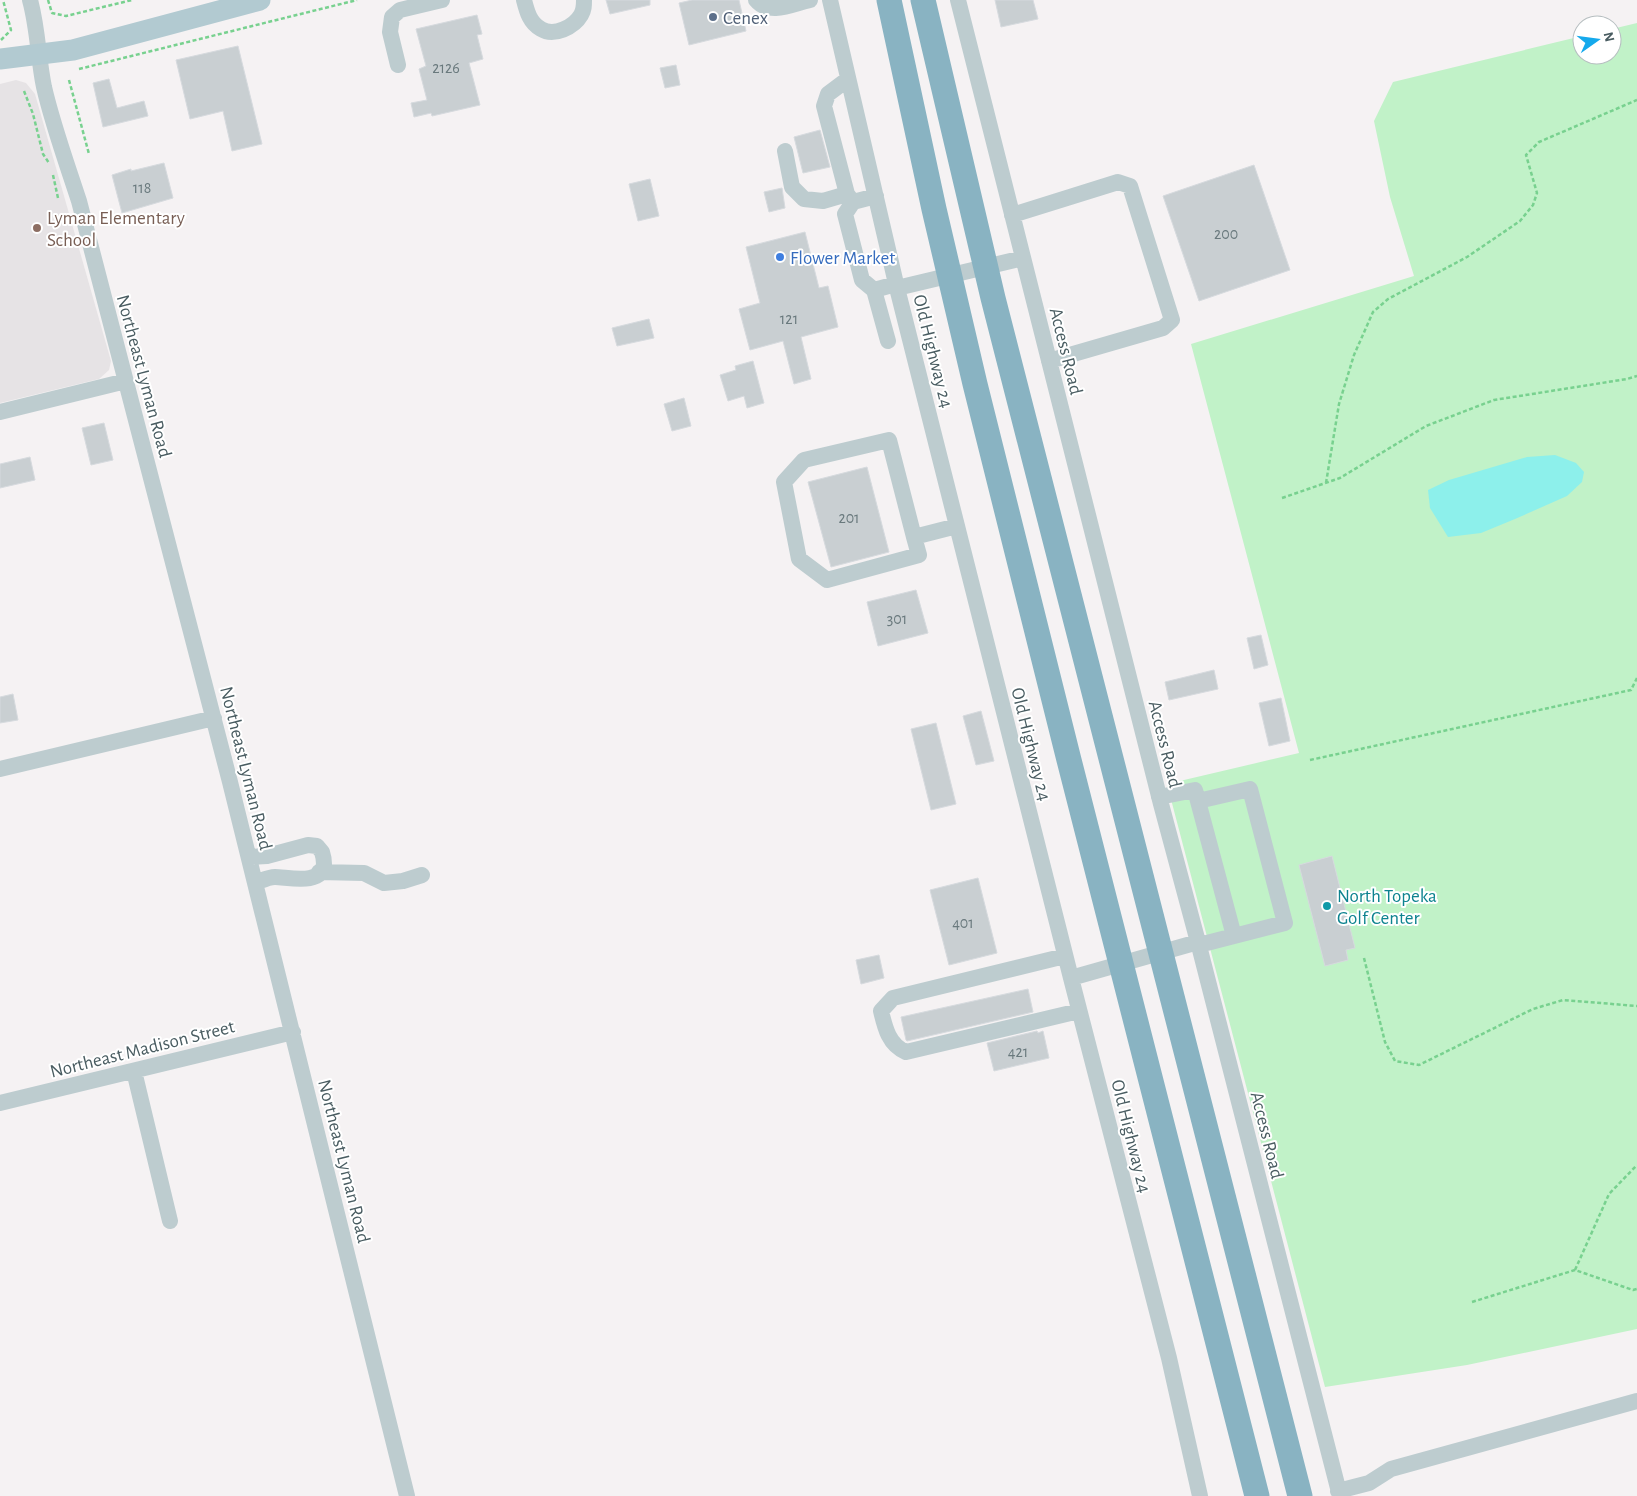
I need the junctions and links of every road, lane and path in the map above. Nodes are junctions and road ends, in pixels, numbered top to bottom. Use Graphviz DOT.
graph roads {
  1 [pos="3,0"];
  2 [pos="30,0"];
  3 [pos="48,0"];
  4 [pos="132,0"];
  5 [pos="260,0"];
  6 [pos="357,0"];
  7 [pos="442,0"];
  8 [pos="524,0"];
  9 [pos="584,0"];
  10 [pos="756,0"];
  11 [pos="810,0"];
  12 [pos="830,0"];
  13 [pos="889,0"];
  14 [pos="923,0"];
  15 [pos="958,0"];
  16 [pos="793,2"];
  17 [pos="0,40"];
  18 [pos="39,54"];
  19 [pos="0,59"];
  20 [pos="398,65"];
  21 [pos="79,69"];
  22 [pos="69,80"];
  23 [pos="848,80"];
  24 [pos="24,91"];
  25 [pos="1637,100"];
  26 [pos="785,151"];
  27 [pos="89,154"];
  28 [pos="50,166"];
  29 [pos="52,174"];
  30 [pos="876,196"];
  31 [pos="58,198"];
  32 [pos="850,198"];
  33 [pos="1012,215"];
  34 [pos="1023,258"];
  35 [pos="986,267"];
  36 [pos="950,276"];
  37 [pos="897,286"];
  38 [pos="874,290"];
  39 [pos="903,311"];
  40 [pos="882,317"];
  41 [pos="888,342"];
  42 [pos="1049,361"];
  43 [pos="1637,376"];
  44 [pos="126,381"];
  45 [pos="0,412"];
  46 [pos="1326,483"];
  47 [pos="1282,498"];
  48 [pos="957,526"];
  49 [pos="914,537"];
  50 [pos="1637,678"];
  51 [pos="214,718"];
  52 [pos="1310,760"];
  53 [pos="0,769"];
  54 [pos="1159,798"];
  55 [pos="1198,801"];
  56 [pos="249,857"];
  57 [pos="320,872"];
  58 [pos="422,874"];
  59 [pos="255,883"];
  60 [pos="1234,936"];
  61 [pos="1199,943"];
  62 [pos="1160,952"];
  63 [pos="1065,956"];
  64 [pos="1364,958"];
  65 [pos="1121,964"];
  66 [pos="1071,978"];
  67 [pos="1637,1006"];
  68 [pos="1079,1011"];
  69 [pos="293,1032"];
  70 [pos="134,1071"];
  71 [pos="0,1103"];
  72 [pos="1637,1165"];
  73 [pos="170,1221"];
  74 [pos="1575,1270"];
  75 [pos="1637,1289"];
  76 [pos="1472,1302"];
  77 [pos="1637,1401"];
  78 [pos="1339,1493"];
  79 [pos="407,1496"];
  80 [pos="1200,1496"];
  81 [pos="1257,1496"];
  82 [pos="1300,1496"];
  1 -- 17 [label="path"];
  2 -- 18 [label="street, Northeast Lyman Road"];
  3 -- 4 [label="path"];
  5 -- 18 [label="main road"];
  6 -- 21 [label="path"];
  7 -- 20 [label="street"];
  8 -- 9 [label="street"];
  10 -- 16 [label="street"];
  11 -- 16 [label="street"];
  12 -- 23 [label="street, Old Highway 24"];
  13 -- 36 [label="highway"];
  14 -- 35 [label="highway"];
  15 -- 33 [label="street, Access Road"];
  18 -- 19 [label="main road"];
  18 -- 44 [label="street, Northeast Lyman Road"];
  22 -- 27 [label="path"];
  23 -- 30 [label="street, Old Highway 24"];
  23 -- 32 [label="street"];
  24 -- 28 [label="path"];
  25 -- 46 [label="path"];
  26 -- 32 [label="street"];
  29 -- 31 [label="path"];
  30 -- 32 [label="street"];
  30 -- 37 [label="street, Old Highway 24"];
  32 -- 38 [label="street"];
  33 -- 34 [label="street, Access Road"];
  33 -- 42 [label="street"];
  34 -- 35 [label="street"];
  34 -- 42 [label="street, Access Road"];
  35 -- 36 [label="street"];
  35 -- 62 [label="highway"];
  36 -- 37 [label="street"];
  36 -- 65 [label="highway"];
  37 -- 38 [label="street"];
  37 -- 39 [label="street, Old Highway 24"];
  38 -- 40 [label="street"];
  39 -- 40 [label="street"];
  39 -- 48 [label="street, Old Highway 24"];
  40 -- 41 [label="street"];
  42 -- 54 [label="street, Access Road"];
  43 -- 46 [label="path"];
  44 -- 45 [label="street"];
  44 -- 51 [label="street, Northeast Lyman Road"];
  46 -- 47 [label="path"];
  48 -- 49 [label="street"];
  48 -- 63 [label="street, Old Highway 24"];
  49 -- 49 [label="street"];
  50 -- 52 [label="path"];
  51 -- 53 [label="street"];
  51 -- 56 [label="street, Northeast Lyman Road"];
  54 -- 55 [label="street"];
  54 -- 61 [label="street, Access Road"];
  55 -- 60 [label="street"];
  55 -- 60 [label="street"];
  56 -- 57 [label="street"];
  56 -- 59 [label="street, Northeast Lyman Road"];
  57 -- 58 [label="street"];
  57 -- 59 [label="street"];
  59 -- 69 [label="street, Northeast Lyman Road"];
  60 -- 61 [label="street"];
  61 -- 62 [label="street"];
  61 -- 78 [label="street, Access Road"];
  62 -- 65 [label="street"];
  62 -- 82 [label="highway"];
  63 -- 66 [label="street, Old Highway 24"];
  63 -- 68 [label="street"];
  64 -- 67 [label="path"];
  65 -- 66 [label="street"];
  65 -- 81 [label="highway"];
  66 -- 68 [label="street, Old Highway 24"];
  68 -- 80 [label="street, Old Highway 24"];
  69 -- 70 [label="street, Northeast Madison Street"];
  69 -- 79 [label="street, Northeast Lyman Road"];
  70 -- 71 [label="street, Northeast Madison Street"];
  70 -- 73 [label="street"];
  72 -- 74 [label="path"];
  74 -- 75 [label="path"];
  74 -- 76 [label="path"];
  77 -- 78 [label="street"];
}
